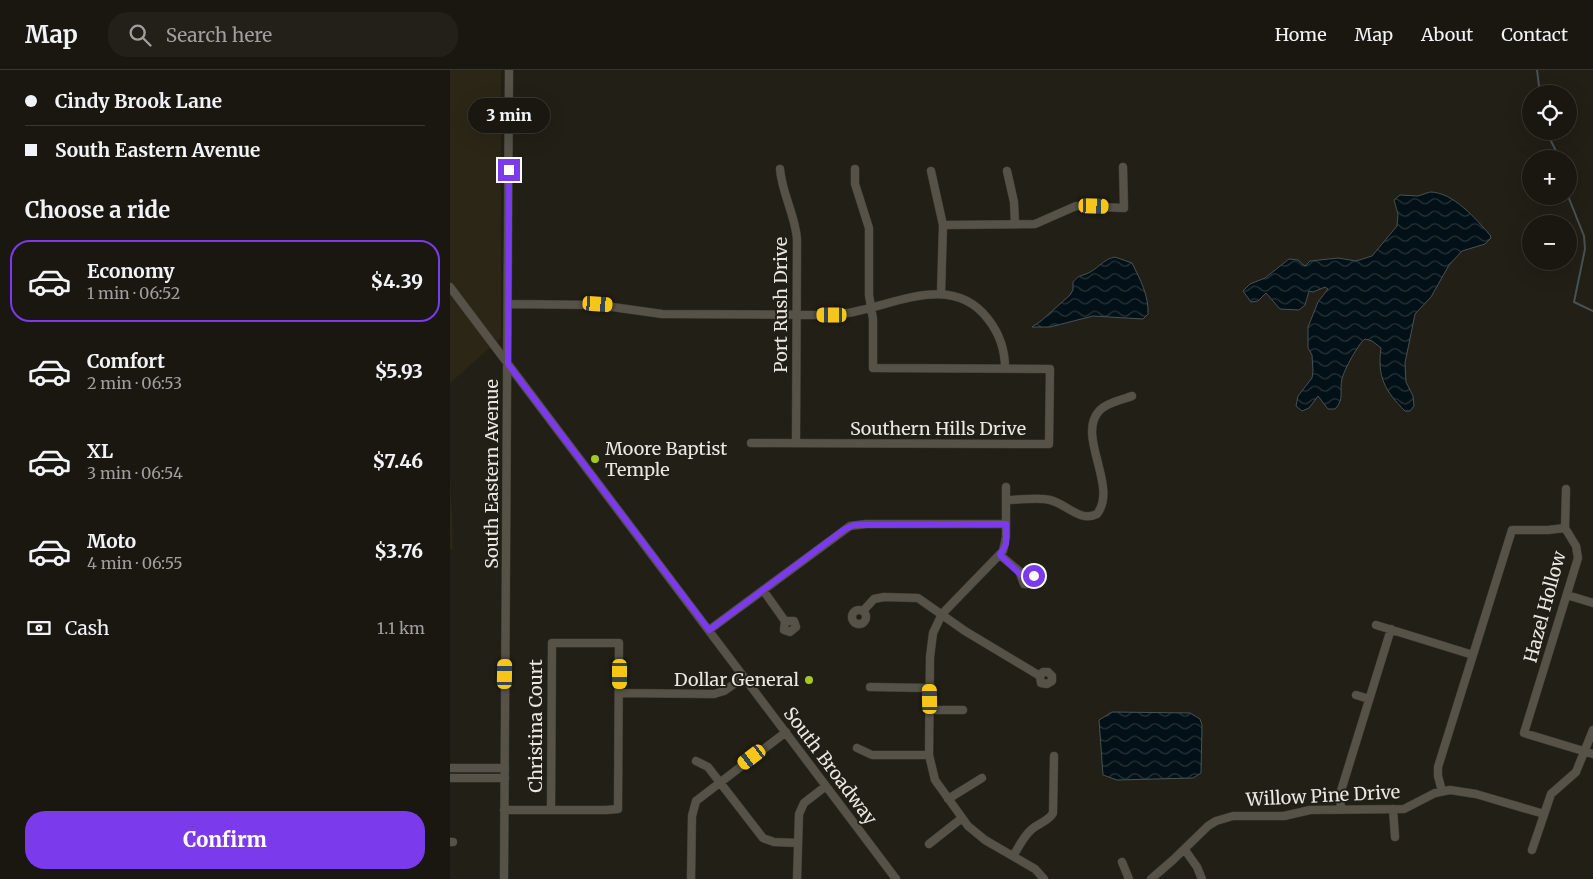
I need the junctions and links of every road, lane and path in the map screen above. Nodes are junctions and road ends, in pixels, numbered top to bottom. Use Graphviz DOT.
graph roads {
  1 [pos="509,70"];
  2 [pos="1123,167"];
  3 [pos="855,169"];
  4 [pos="780,170"];
  5 [pos="930,170"];
  6 [pos="1007,171"];
  7 [pos="943,224"];
  8 [pos="1015,224"];
  9 [pos="450,288"];
  10 [pos="941,294"];
  11 [pos="509,304"];
  12 [pos="871,308"];
  13 [pos="796,315"];
  14 [pos="508,364"];
  15 [pos="1005,368"];
  16 [pos="1132,396"];
  17 [pos="751,443"];
  18 [pos="796,443"];
  19 [pos="1006,487"];
  20 [pos="1566,489"];
  21 [pos="1006,500"];
  22 [pos="1006,524"];
  23 [pos="1565,528"];
  24 [pos="1000,555"];
  25 [pos="1021,575"];
  26 [pos="763,590"];
  27 [pos="1566,595"];
  28 [pos="1593,603"];
  29 [pos="863,611"];
  30 [pos="942,614"];
  31 [pos="785,621"];
  32 [pos="1376,625"];
  33 [pos="1391,629"];
  34 [pos="709,630"];
  35 [pos="1473,655"];
  36 [pos="1040,676"];
  37 [pos="744,677"];
  38 [pos="870,687"];
  39 [pos="929,688"];
  40 [pos="619,693"];
  41 [pos="1356,695"];
  42 [pos="1369,699"];
  43 [pos="930,710"];
  44 [pos="963,710"];
  45 [pos="1593,730"];
  46 [pos="786,732"];
  47 [pos="857,748"];
  48 [pos="1584,752"];
  49 [pos="1593,754"];
  50 [pos="929,755"];
  51 [pos="1054,756"];
  52 [pos="696,761"];
  53 [pos="450,768"];
  54 [pos="505,768"];
  55 [pos="450,778"];
  56 [pos="505,778"];
  57 [pos="982,778"];
  58 [pos="720,782"];
  59 [pos="826,786"];
  60 [pos="1442,792"];
  61 [pos="948,800"];
  62 [pos="1393,809"];
  63 [pos="504,810"];
  64 [pos="551,810"];
  65 [pos="1341,810"];
  66 [pos="1544,814"];
  67 [pos="962,818"];
  68 [pos="1395,837"];
  69 [pos="797,843"];
  70 [pos="929,844"];
  71 [pos="1185,850"];
  72 [pos="1532,850"];
  73 [pos="1014,856"];
  74 [pos="1122,862"];
  75 [pos="504,879"];
  76 [pos="691,879"];
  77 [pos="797,879"];
  78 [pos="896,879"];
  79 [pos="1044,879"];
  80 [pos="1129,879"];
  81 [pos="1151,879"];
  82 [pos="1202,879"];
  1 -- 11 [label="street, South Eastern Avenue"];
  2 -- 8 [label="street"];
  3 -- 12 [label="street"];
  4 -- 13 [label="street, Port Rush Drive"];
  5 -- 7 [label="street"];
  6 -- 8 [label="street"];
  7 -- 8 [label="street"];
  7 -- 10 [label="street"];
  9 -- 14 [label="street, South Broadway"];
  10 -- 12 [label="street"];
  10 -- 15 [label="street"];
  11 -- 13 [label="street"];
  11 -- 14 [label="street, South Eastern Avenue"];
  12 -- 13 [label="street"];
  12 -- 15 [label="street"];
  13 -- 18 [label="street, Port Rush Drive"];
  14 -- 34 [label="street, South Broadway"];
  14 -- 54 [label="street, South Eastern Avenue"];
  15 -- 18 [label="street, Southern Hills Drive"];
  16 -- 21 [label="street"];
  17 -- 18 [label="street, Southern Hills Drive"];
  19 -- 21 [label="street"];
  20 -- 23 [label="street, Hazel Hollow"];
  21 -- 22 [label="street"];
  22 -- 24 [label="street"];
  22 -- 26 [label="street"];
  23 -- 27 [label="street, Hazel Hollow"];
  23 -- 35 [label="street"];
  24 -- 25 [label="street"];
  24 -- 30 [label="street"];
  26 -- 31 [label="street"];
  26 -- 34 [label="street"];
  27 -- 28 [label="street"];
  27 -- 48 [label="street, Hazel Hollow"];
  29 -- 30 [label="street"];
  30 -- 36 [label="street"];
  30 -- 39 [label="street"];
  32 -- 33 [label="street"];
  33 -- 35 [label="street"];
  33 -- 42 [label="street"];
  34 -- 37 [label="street, South Broadway"];
  35 -- 60 [label="street"];
  37 -- 40 [label="street"];
  37 -- 46 [label="street, South Broadway"];
  38 -- 39 [label="street"];
  39 -- 43 [label="street"];
  40 -- 64 [label="street"];
  40 -- 64 [label="street, Christina Court"];
  41 -- 42 [label="street"];
  42 -- 65 [label="street"];
  43 -- 44 [label="street"];
  43 -- 50 [label="street"];
  45 -- 48 [label="street"];
  46 -- 58 [label="street"];
  46 -- 59 [label="street, South Broadway"];
  47 -- 50 [label="street"];
  48 -- 49 [label="street"];
  48 -- 66 [label="street"];
  50 -- 61 [label="street"];
  51 -- 73 [label="street"];
  52 -- 58 [label="street"];
  53 -- 54 [label="street"];
  54 -- 56 [label="street, South Eastern Avenue"];
  55 -- 56 [label="street"];
  56 -- 63 [label="street, South Eastern Avenue"];
  57 -- 61 [label="street"];
  58 -- 69 [label="street"];
  58 -- 76 [label="street"];
  59 -- 69 [label="street"];
  59 -- 78 [label="street, South Broadway"];
  60 -- 62 [label="street, Willow Pine Drive"];
  60 -- 66 [label="street, Willow Pine Drive"];
  61 -- 67 [label="street"];
  62 -- 65 [label="street, Willow Pine Drive"];
  62 -- 68 [label="street"];
  63 -- 64 [label="street"];
  63 -- 75 [label="street, South Eastern Avenue"];
  65 -- 71 [label="street, Willow Pine Drive"];
  66 -- 72 [label="street"];
  67 -- 70 [label="street"];
  67 -- 73 [label="street"];
  69 -- 77 [label="street"];
  71 -- 81 [label="street, Willow Pine Drive"];
  71 -- 82 [label="street"];
  73 -- 79 [label="street"];
  74 -- 80 [label="street"];
}
